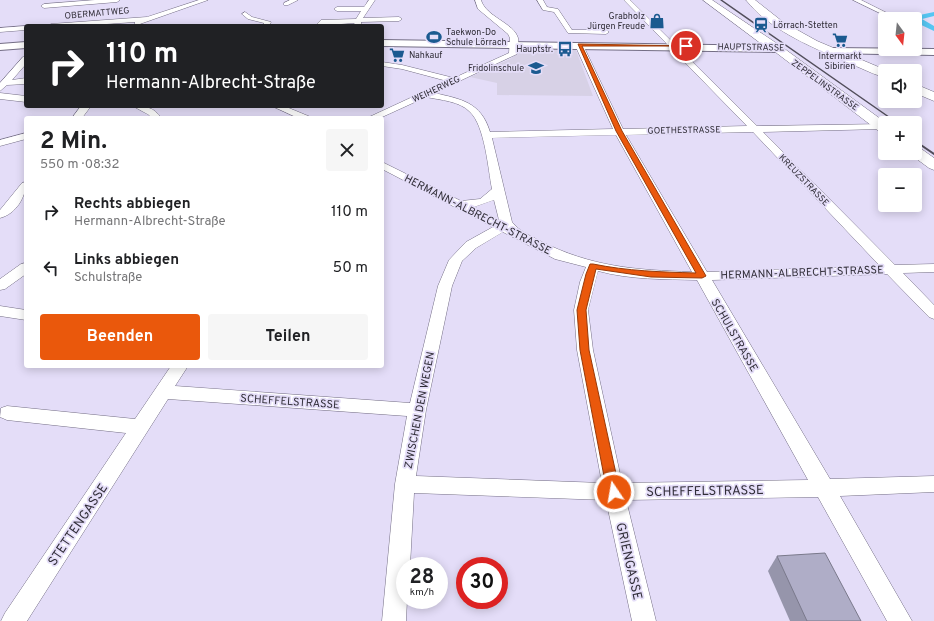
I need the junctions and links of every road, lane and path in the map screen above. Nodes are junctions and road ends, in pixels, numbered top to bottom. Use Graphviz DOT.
graph roads {
  1 [pos="117,0"];
  2 [pos="205,0"];
  3 [pos="295,0"];
  4 [pos="372,0"];
  5 [pos="478,0"];
  6 [pos="540,0"];
  7 [pos="627,0"];
  8 [pos="707,0"];
  9 [pos="750,0"];
  10 [pos="856,0"];
  11 [pos="286,4"];
  12 [pos="44,6"];
  13 [pos="338,9"];
  14 [pos="365,9"];
  15 [pos="882,12"];
  16 [pos="245,14"];
  17 [pos="145,19"];
  18 [pos="399,19"];
  19 [pos="358,23"];
  20 [pos="78,24"];
  21 [pos="135,24"];
  22 [pos="267,24"];
  23 [pos="320,24"];
  24 [pos="24,28"];
  25 [pos="0,30"];
  26 [pos="606,32"];
  27 [pos="797,34"];
  28 [pos="384,43"];
  29 [pos="514,44"];
  30 [pos="24,45"];
  31 [pos="579,45"];
  32 [pos="672,46"];
  33 [pos="0,47"];
  34 [pos="799,48"];
  35 [pos="778,49"];
  36 [pos="831,51"];
  37 [pos="934,52"];
  38 [pos="24,62"];
  39 [pos="384,64"];
  40 [pos="878,71"];
  41 [pos="453,80"];
  42 [pos="24,82"];
  43 [pos="2,86"];
  44 [pos="922,91"];
  45 [pos="426,94"];
  46 [pos="0,96"];
  47 [pos="934,97"];
  48 [pos="24,99"];
  49 [pos="85,108"];
  50 [pos="142,108"];
  51 [pos="281,108"];
  52 [pos="79,116"];
  53 [pos="155,116"];
  54 [pos="300,116"];
  55 [pos="376,116"];
  56 [pos="878,124"];
  57 [pos="878,128"];
  58 [pos="756,130"];
  59 [pos="619,131"];
  60 [pos="486,134"];
  61 [pos="24,137"];
  62 [pos="0,143"];
  63 [pos="922,156"];
  64 [pos="934,165"];
  65 [pos="384,166"];
  66 [pos="24,188"];
  67 [pos="496,191"];
  68 [pos="455,203"];
  69 [pos="0,214"];
  70 [pos="510,231"];
  71 [pos="593,266"];
  72 [pos="24,268"];
  73 [pos="934,268"];
  74 [pos="889,269"];
  75 [pos="702,276"];
  76 [pos="0,286"];
  77 [pos="0,311"];
  78 [pos="934,314"];
  79 [pos="24,315"];
  80 [pos="179,368"];
  81 [pos="164,392"];
  82 [pos="417,410"];
  83 [pos="7,413"];
  84 [pos="141,427"];
  85 [pos="404,484"];
  86 [pos="934,484"];
  87 [pos="822,488"];
  88 [pos="614,492"];
  89 [pos="13,621"];
  90 [pos="394,621"];
  91 [pos="644,621"];
  92 [pos="900,621"];
  1 -- 12 [label="street"];
  2 -- 17 [label="street"];
  3 -- 11 [label="street"];
  4 -- 14 [label="street"];
  5 -- 29 [label="street"];
  6 -- 26 [label="street"];
  7 -- 32 [label="street, KREUZSTRASSE"];
  8 -- 35 [label="main road, ZEPPELINSTRASSE"];
  9 -- 27 [label="main road"];
  10 -- 15 [label="street"];
  13 -- 14 [label="street"];
  14 -- 19 [label="street"];
  16 -- 22 [label="street"];
  17 -- 20 [label="street, OBERMATTWEG"];
  17 -- 21 [label="street"];
  18 -- 19 [label="street"];
  19 -- 23 [label="street"];
  24 -- 25 [label="street"];
  27 -- 34 [label="main road"];
  27 -- 36 [label="main road"];
  28 -- 29 [label="street, HAUPTSTRASSE"];
  29 -- 31 [label="street, HAUPTSTRASSE"];
  29 -- 41 [label="street, WEIHERWEG"];
  30 -- 33 [label="street"];
  31 -- 32 [label="street, HAUPTSTRASSE"];
  31 -- 59 [label="street, SCHULSTRASSE"];
  32 -- 35 [label="street, HAUPTSTRASSE"];
  32 -- 58 [label="street, KREUZSTRASSE"];
  34 -- 35 [label="main road, HAUPTSTRASSE"];
  34 -- 36 [label="main road, HAUPTSTRASSE"];
  35 -- 56 [label="main road, ZEPPELINSTRASSE"];
  36 -- 37 [label="street"];
  36 -- 40 [label="main road"];
  38 -- 43 [label="street"];
  39 -- 41 [label="street"];
  41 -- 45 [label="street, WEIHERWEG"];
  42 -- 43 [label="street"];
  44 -- 47 [label="main road"];
  45 -- 55 [label="street, WEIHERWEG"];
  45 -- 60 [label="street"];
  46 -- 48 [label="street"];
  49 -- 52 [label="street"];
  50 -- 53 [label="street"];
  51 -- 54 [label="street"];
  57 -- 58 [label="street, GOETHESTRASSE"];
  58 -- 59 [label="street, GOETHESTRASSE"];
  58 -- 74 [label="street, KREUZSTRASSE"];
  59 -- 60 [label="street, GOETHESTRASSE"];
  59 -- 75 [label="street, SCHULSTRASSE"];
  60 -- 67 [label="street"];
  61 -- 62 [label="street"];
  63 -- 64 [label="main road"];
  65 -- 68 [label="street, HERMANN-ALBRECHT-STRASSE"];
  66 -- 69 [label="street"];
  67 -- 68 [label="street"];
  67 -- 70 [label="street"];
  68 -- 70 [label="street, HERMANN-ALBRECHT-STRASSE"];
  70 -- 71 [label="street, HERMANN-ALBRECHT-STRASSE"];
  70 -- 82 [label="street, ZWISCHEN DEN WEGEN"];
  71 -- 75 [label="street, HERMANN-ALBRECHT-STRASSE"];
  71 -- 88 [label="street, GRIENGASSE"];
  72 -- 76 [label="street"];
  73 -- 74 [label="street, HERMANN-ALBRECHT-STRASSE"];
  74 -- 75 [label="street, HERMANN-ALBRECHT-STRASSE"];
  74 -- 78 [label="street, KREUZSTRASSE"];
  75 -- 87 [label="street, SCHULSTRASSE"];
  77 -- 79 [label="street"];
  80 -- 81 [label="street, STETTENGASSE"];
  81 -- 82 [label="street, SCHEFFELSTRASSE"];
  81 -- 84 [label="street, STETTENGASSE"];
  82 -- 85 [label="street, ZWISCHEN DEN WEGEN"];
  83 -- 84 [label="street"];
  84 -- 89 [label="street, STETTENGASSE"];
  85 -- 88 [label="street, SCHEFFELSTRASSE"];
  85 -- 90 [label="street, ZWISCHEN DEN WEGEN"];
  86 -- 87 [label="street, SCHEFFELSTRASSE"];
  87 -- 88 [label="street, SCHEFFELSTRASSE"];
  87 -- 92 [label="street, SCHULSTRASSE"];
  88 -- 91 [label="street, GRIENGASSE"];
}
